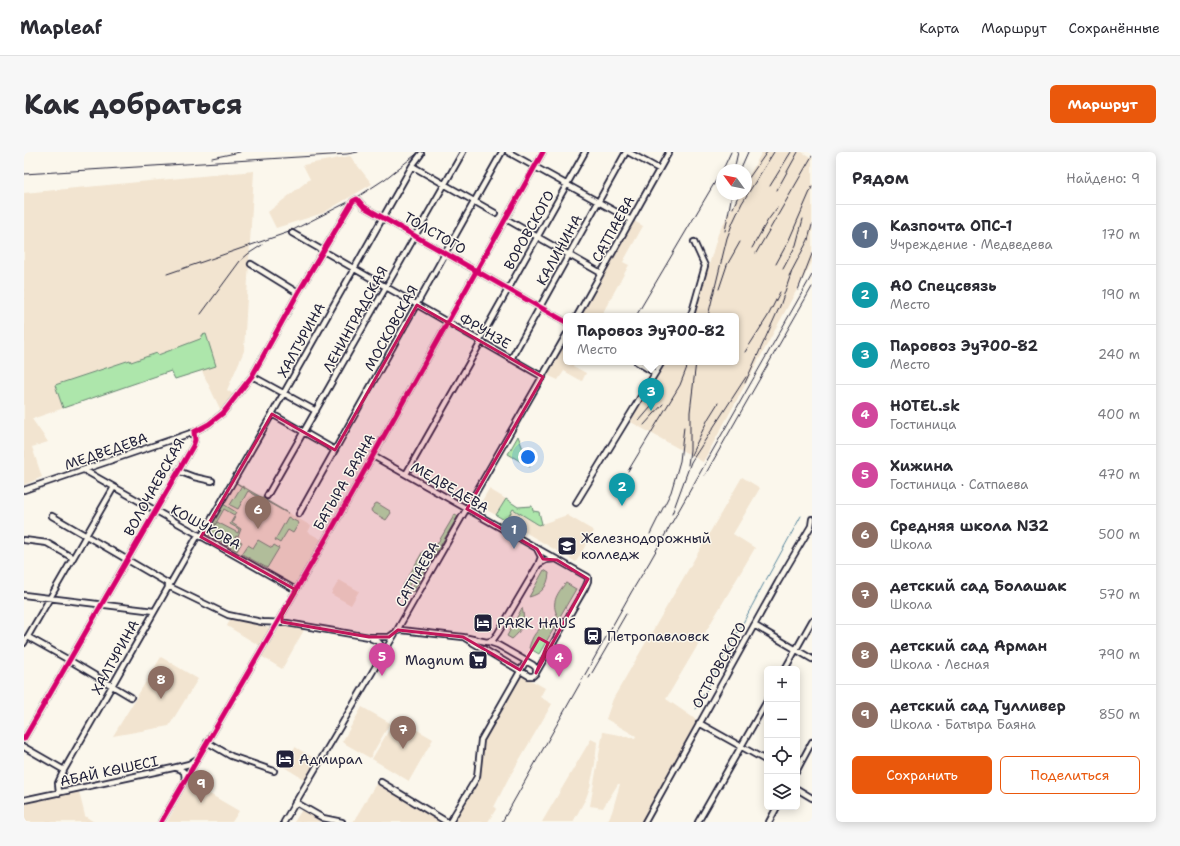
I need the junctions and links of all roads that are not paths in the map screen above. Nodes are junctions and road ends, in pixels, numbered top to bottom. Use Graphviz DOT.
graph roads {
  1 [pos="463,152"];
  2 [pos="502,152"];
  3 [pos="508,152"];
  4 [pos="543,152"];
  5 [pos="585,152"];
  6 [pos="627,152"];
  7 [pos="669,152"];
  8 [pos="420,154"];
  9 [pos="412,166"];
  10 [pos="535,167"];
  11 [pos="659,169"];
  12 [pos="444,185"];
  13 [pos="567,185"];
  14 [pos="357,200"];
  15 [pos="474,202"];
  16 [pos="598,202"];
  17 [pos="495,213"];
  18 [pos="383,218"];
  19 [pos="506,219"];
  20 [pos="630,220"];
  21 [pos="292,233"];
  22 [pos="415,236"];
  23 [pos="538,237"];
  24 [pos="694,242"];
  25 [pos="323,251"];
  26 [pos="446,253"];
  27 [pos="569,255"];
  28 [pos="251,264"];
  29 [pos="353,269"];
  30 [pos="477,271"];
  31 [pos="601,273"];
  32 [pos="385,287"];
  33 [pos="509,288"];
  34 [pos="298,293"];
  35 [pos="417,306"];
  36 [pos="540,306"];
  37 [pos="579,313"];
  38 [pos="692,313"];
  39 [pos="563,320"];
  40 [pos="448,323"];
  41 [pos="563,340"];
  42 [pos="480,341"];
  43 [pos="511,359"];
  44 [pos="642,365"];
  45 [pos="660,365"];
  46 [pos="656,373"];
  47 [pos="252,376"];
  48 [pos="542,377"];
  49 [pos="284,393"];
  50 [pos="316,411"];
  51 [pos="272,414"];
  52 [pos="194,432"];
  53 [pos="304,432"];
  54 [pos="335,450"];
  55 [pos="373,456"];
  56 [pos="84,470"];
  57 [pos="178,471"];
  58 [pos="406,474"];
  59 [pos="212,481"];
  60 [pos="114,487"];
  61 [pos="24,490"];
  62 [pos="267,496"];
  63 [pos="576,503"];
  64 [pos="467,509"];
  65 [pos="156,511"];
  66 [pos="299,514"];
  67 [pos="52,516"];
  68 [pos="812,520"];
  69 [pos="812,526"];
  70 [pos="199,536"];
  71 [pos="86,537"];
  72 [pos="24,540"];
  73 [pos="537,548"];
  74 [pos="73,558"];
  75 [pos="127,560"];
  76 [pos="557,560"];
  77 [pos="538,565"];
  78 [pos="169,585"];
  79 [pos="296,590"];
  80 [pos="24,595"];
  81 [pos="50,598"];
  82 [pos="101,604"];
  83 [pos="154,611"];
  84 [pos="282,614"];
  85 [pos="812,621"];
  86 [pos="276,623"];
  87 [pos="287,623"];
  88 [pos="754,625"];
  89 [pos="396,632"];
  90 [pos="498,633"];
  91 [pos="28,637"];
  92 [pos="369,637"];
  93 [pos="463,637"];
  94 [pos="380,638"];
  95 [pos="24,642"];
  96 [pos="487,642"];
  97 [pos="501,647"];
  98 [pos="387,648"];
  99 [pos="796,649"];
  100 [pos="812,659"];
  101 [pos="70,660"];
  102 [pos="526,661"];
  103 [pos="377,662"];
  104 [pos="787,666"];
  105 [pos="520,670"];
  106 [pos="536,673"];
  107 [pos="112,685"];
  108 [pos="131,697"];
  109 [pos="766,702"];
  110 [pos="699,723"];
  111 [pos="24,739"];
  112 [pos="207,742"];
  113 [pos="812,742"];
  114 [pos="741,746"];
  115 [pos="24,747"];
  116 [pos="198,758"];
  117 [pos="764,759"];
  118 [pos="800,764"];
  119 [pos="173,768"];
  120 [pos="64,770"];
  121 [pos="274,771"];
  122 [pos="381,782"];
  123 [pos="184,783"];
  124 [pos="800,792"];
  125 [pos="59,793"];
  126 [pos="812,798"];
  127 [pos="24,800"];
  128 [pos="295,802"];
  129 [pos="775,810"];
  130 [pos="161,822"];
  131 [pos="284,822"];
  132 [pos="342,822"];
  133 [pos="446,822"];
  134 [pos="450,822"];
  135 [pos="644,822"];
  136 [pos="698,822"];
  137 [pos="769,822"];
  1 -- 12 [label="street, ЛЕНИНГРАДСКАЯ"];
  2 -- 15 [label="street, МОСКОВСКАЯ"];
  3 -- 10 [label="street"];
  4 -- 10 [label="street, БАТЫРА БАЯНА"];
  5 -- 13 [label="street, ВОРОВСКОГО"];
  6 -- 11 [label="street"];
  6 -- 16 [label="street, КАЛИНИНА"];
  7 -- 11 [label="street, САТПАЕВА"];
  8 -- 9 [label="street, ХАЛТУРИНА"];
  9 -- 12 [label="street"];
  9 -- 18 [label="street, ХАЛТУРИНА"];
  10 -- 13 [label="street"];
  10 -- 19 [label="street, БАТЫРА БАЯНА"];
  11 -- 20 [label="street, САТПАЕВА"];
  12 -- 15 [label="street"];
  12 -- 22 [label="street, ЛЕНИНГРАДСКАЯ"];
  13 -- 16 [label="street"];
  13 -- 23 [label="street, ВОРОВСКОГО"];
  14 -- 18 [label="street, ТОЛСТОГО"];
  14 -- 25 [label="street, ВОЛОЧАЕВСКАЯ"];
  15 -- 17 [label="street"];
  15 -- 26 [label="street, МОСКОВСКАЯ"];
  16 -- 20 [label="street"];
  16 -- 27 [label="street, КАЛИНИНА"];
  18 -- 22 [label="street, ТОЛСТОГО"];
  18 -- 29 [label="street, ХАЛТУРИНА"];
  19 -- 23 [label="street"];
  19 -- 30 [label="street, БАТЫРА БАЯНА"];
  20 -- 31 [label="street, САТПАЕВА"];
  21 -- 25 [label="street, ФРУНЗЕ"];
  22 -- 26 [label="street, ТОЛСТОГО"];
  22 -- 32 [label="street, ЛЕНИНГРАДСКАЯ"];
  23 -- 27 [label="street"];
  23 -- 33 [label="street, ВОРОВСКОГО"];
  24 -- 38 [label="street"];
  25 -- 29 [label="street, ФРУНЗЕ"];
  25 -- 34 [label="street, ВОЛОЧАЕВСКАЯ"];
  26 -- 30 [label="street, ТОЛСТОГО"];
  26 -- 35 [label="street, МОСКОВСКАЯ"];
  27 -- 31 [label="street"];
  27 -- 36 [label="street, КАЛИНИНА"];
  28 -- 34 [label="street"];
  29 -- 32 [label="street, ФРУНЗЕ"];
  29 -- 49 [label="street, ХАЛТУРИНА"];
  30 -- 33 [label="street, ТОЛСТОГО"];
  30 -- 40 [label="street, БАТЫРА БАЯНА"];
  31 -- 37 [label="street, САТПАЕВА"];
  32 -- 35 [label="street, ФРУНЗЕ"];
  32 -- 50 [label="street, ЛЕНИНГРАДСКАЯ"];
  33 -- 36 [label="street, ТОЛСТОГО"];
  33 -- 42 [label="street, ВОРОВСКОГО"];
  34 -- 47 [label="street, ВОЛОЧАЕВСКАЯ"];
  35 -- 40 [label="street, ФРУНЗЕ"];
  35 -- 54 [label="street, МОСКОВСКАЯ"];
  36 -- 39 [label="street, ТОЛСТОГО"];
  36 -- 43 [label="street, КАЛИНИНА"];
  40 -- 42 [label="street, ФРУНЗЕ"];
  40 -- 55 [label="street, БАТЫРА БАЯНА"];
  41 -- 48 [label="street, САТПАЕВА"];
  42 -- 43 [label="street, ФРУНЗЕ"];
  42 -- 58 [label="street, ВОРОВСКОГО"];
  43 -- 48 [label="street, ФРУНЗЕ"];
  44 -- 46 [label="street"];
  45 -- 46 [label="street"];
  46 -- 63 [label="street"];
  47 -- 49 [label="street"];
  47 -- 52 [label="street, ВОЛОЧАЕВСКАЯ"];
  48 -- 64 [label="street, САТПАЕВА"];
  49 -- 50 [label="street"];
  49 -- 51 [label="street, ХАЛТУРИНА"];
  50 -- 53 [label="street, ЛЕНИНГРАДСКАЯ"];
  51 -- 53 [label="street"];
  51 -- 70 [label="street, ХАЛТУРИНА"];
  52 -- 56 [label="street, МЕДВЕДЕВА"];
  52 -- 57 [label="street, ВОЛОЧАЕВСКАЯ"];
  53 -- 54 [label="street"];
  53 -- 62 [label="street, ЛЕНИНГРАДСКАЯ"];
  54 -- 66 [label="street, МОСКОВСКАЯ"];
  55 -- 58 [label="street, МЕДВЕДЕВА"];
  55 -- 79 [label="street, БАТЫРА БАЯНА"];
  56 -- 60 [label="street, КОШУКОВА"];
  56 -- 61 [label="street, МЕДВЕДЕВА"];
  57 -- 59 [label="street"];
  57 -- 65 [label="street, ВОЛОЧАЕВСКАЯ"];
  58 -- 64 [label="street, МЕДВЕДЕВА"];
  60 -- 65 [label="street, КОШУКОВА"];
  60 -- 71 [label="street"];
  64 -- 73 [label="street, МЕДВЕДЕВА"];
  64 -- 89 [label="street, САТПАЕВА"];
  65 -- 70 [label="street, КОШУКОВА"];
  65 -- 75 [label="street, ВОЛОЧАЕВСКАЯ"];
  67 -- 71 [label="street"];
  68 -- 69 [label="street, ОСТРОВСКОГО"];
  69 -- 88 [label="street, ОСТРОВСКОГО"];
  70 -- 78 [label="street, ХАЛТУРИНА"];
  70 -- 79 [label="street, КОШУКОВА"];
  71 -- 74 [label="street"];
  71 -- 75 [label="street"];
  72 -- 74 [label="street"];
  73 -- 76 [label="street, МЕДВЕДЕВА"];
  73 -- 77 [label="street"];
  74 -- 81 [label="street"];
  75 -- 78 [label="street"];
  75 -- 82 [label="street, ВОЛОЧАЕВСКАЯ"];
  76 -- 77 [label="street"];
  76 -- 106 [label="street, МЕДВЕДЕВА"];
  77 -- 90 [label="street"];
  78 -- 83 [label="street, ХАЛТУРИНА"];
  78 -- 86 [label="street"];
  79 -- 84 [label="street, БАТЫРА БАЯНА"];
  80 -- 81 [label="street"];
  81 -- 82 [label="street"];
  81 -- 91 [label="street"];
  82 -- 83 [label="street"];
  82 -- 101 [label="street, ВОЛОЧАЕВСКАЯ"];
  83 -- 107 [label="street, ХАЛТУРИНА"];
  84 -- 86 [label="street, БАТЫРА БАЯНА"];
  84 -- 87 [label="street"];
  85 -- 99 [label="street"];
  86 -- 87 [label="street"];
  86 -- 112 [label="street, БАТЫРА БАЯНА"];
  87 -- 92 [label="street"];
  88 -- 99 [label="street"];
  88 -- 110 [label="street, ОСТРОВСКОГО"];
  89 -- 93 [label="street"];
  89 -- 94 [label="street"];
  89 -- 98 [label="street, САТПАЕВА"];
  90 -- 96 [label="street"];
  90 -- 97 [label="street"];
  91 -- 95 [label="street"];
  91 -- 101 [label="street"];
  92 -- 94 [label="street"];
  92 -- 103 [label="street"];
  93 -- 96 [label="street"];
  93 -- 105 [label="street"];
  94 -- 98 [label="street"];
  96 -- 97 [label="street"];
  97 -- 102 [label="street"];
  98 -- 103 [label="street, САТПАЕВА"];
  99 -- 100 [label="street"];
  99 -- 104 [label="street"];
  101 -- 107 [label="street"];
  101 -- 111 [label="street, ВОЛОЧАЕВСКАЯ"];
  102 -- 105 [label="street"];
  102 -- 106 [label="street"];
  103 -- 128 [label="street, САТПАЕВА"];
  105 -- 106 [label="street"];
  105 -- 134 [label="street"];
  107 -- 108 [label="street"];
  107 -- 120 [label="street, ХАЛТУРИНА"];
  109 -- 114 [label="street"];
  110 -- 114 [label="street"];
  110 -- 135 [label="street, ОСТРОВСКОГО"];
  112 -- 116 [label="street, БАТЫРА БАЯНА"];
  112 -- 121 [label="street"];
  113 -- 118 [label="street"];
  114 -- 117 [label="street"];
  114 -- 136 [label="street"];
  115 -- 120 [label="street"];
  116 -- 119 [label="street, АБАЙ КӨШЕСІ"];
  116 -- 123 [label="street, БАТЫРА БАЯНА"];
  119 -- 123 [label="street"];
  119 -- 125 [label="street, АБАЙ КӨШЕСІ"];
  120 -- 125 [label="street, ХАЛТУРИНА"];
  122 -- 133 [label="street"];
  123 -- 130 [label="street, БАТЫРА БАЯНА"];
  124 -- 126 [label="street"];
  125 -- 127 [label="street, АБАЙ КӨШЕСІ"];
  128 -- 131 [label="street, САТПАЕВА"];
  128 -- 132 [label="street"];
  129 -- 137 [label="street"];
}
